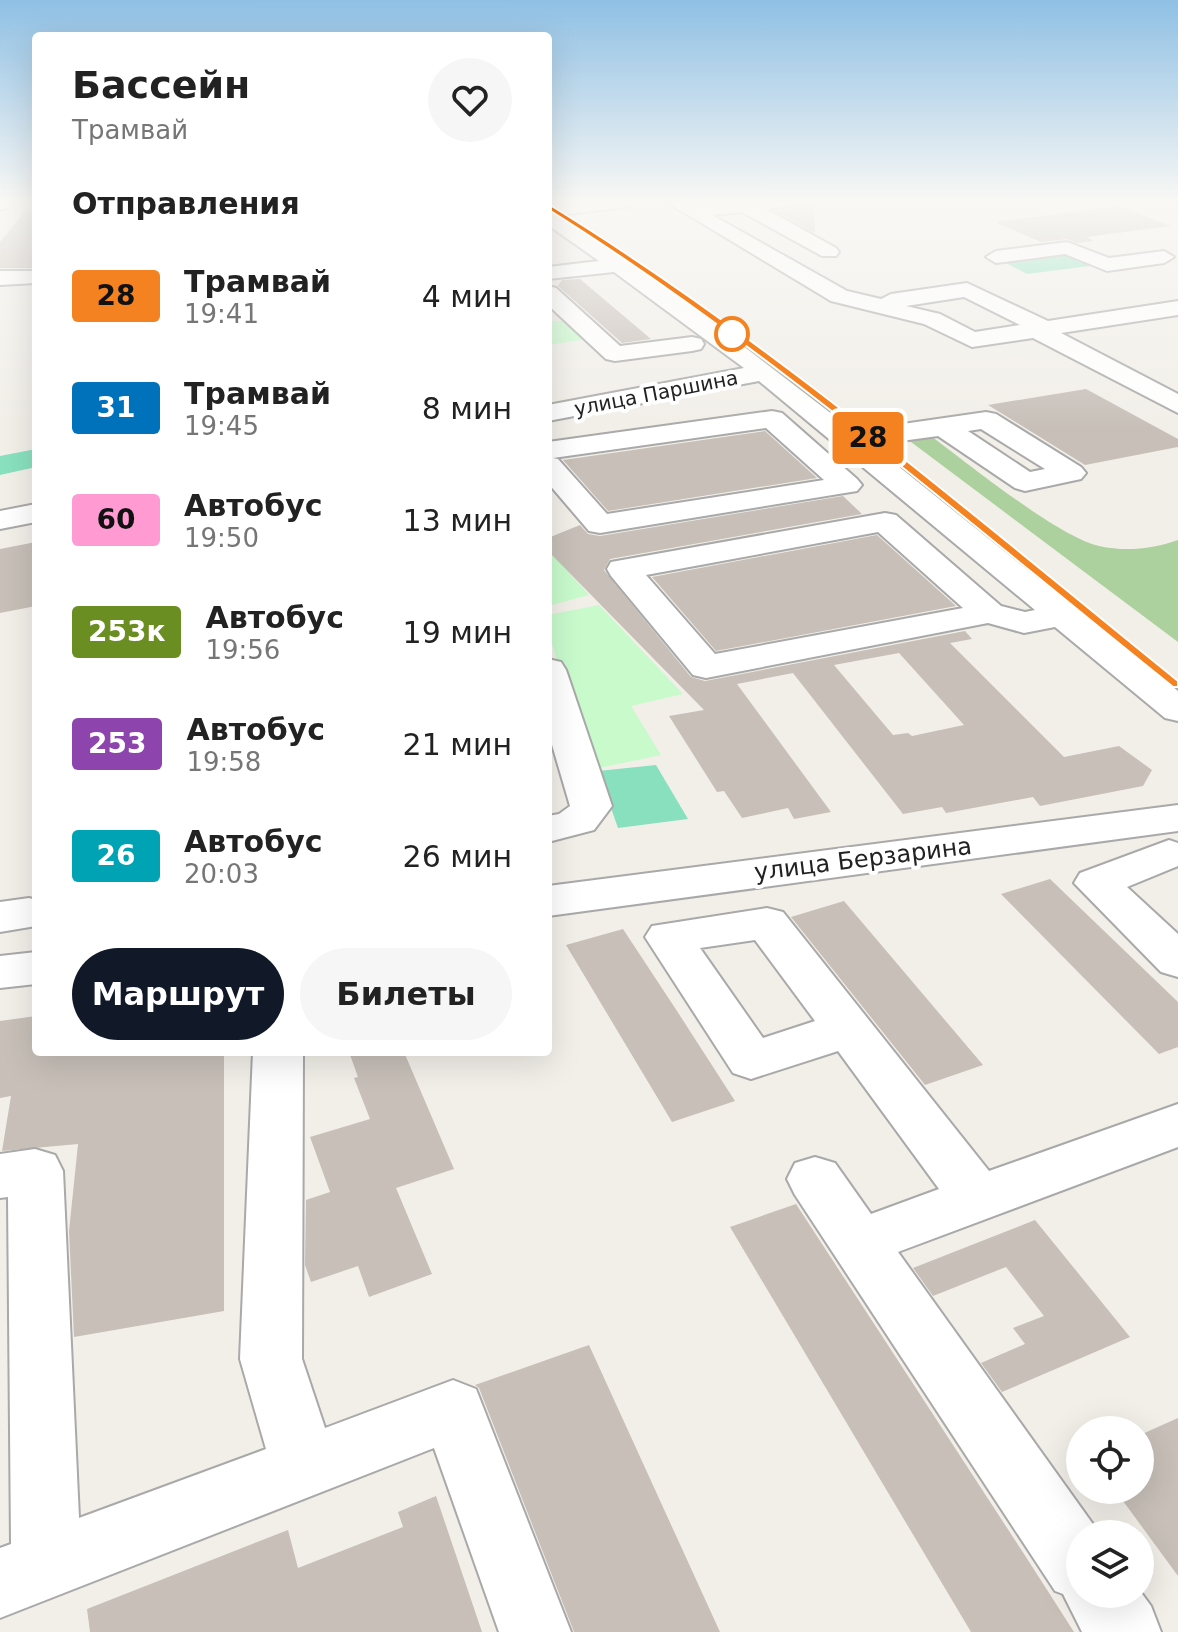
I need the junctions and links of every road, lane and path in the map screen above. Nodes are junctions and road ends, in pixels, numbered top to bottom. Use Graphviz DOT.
graph roads {
  1 [pos="30,277"];
  2 [pos="636,277"];
  3 [pos="806,277"];
  4 [pos="0,278"];
  5 [pos="552,297"];
  6 [pos="674,304"];
  7 [pos="870,304"];
  8 [pos="642,308"];
  9 [pos="1178,308"];
  10 [pos="1040,329"];
  11 [pos="692,344"];
  12 [pos="765,372"];
  13 [pos="1178,405"];
  14 [pos="578,407"];
  15 [pos="552,412"];
  16 [pos="943,427"];
  17 [pos="622,439"];
  18 [pos="848,440"];
  19 [pos="552,449"];
  20 [pos="552,470"];
  21 [pos="32,514"];
  22 [pos="0,520"];
  23 [pos="989,613"];
  24 [pos="1062,615"];
  25 [pos="552,683"];
  26 [pos="1178,710"];
  27 [pos="552,828"];
  28 [pos="1167,839"];
  29 [pos="552,901"];
  30 [pos="1178,961"];
  31 [pos="32,968"];
  32 [pos="0,972"];
  33 [pos="846,1030"];
  34 [pos="278,1056"];
  35 [pos="1178,1125"];
  36 [pos="0,1176"];
  37 [pos="815,1179"];
  38 [pos="978,1198"];
  39 [pos="860,1242"];
  40 [pos="304,1466"];
  41 [pos="1066,1545"];
  42 [pos="23,1574"];
  43 [pos="1109,1608"];
  44 [pos="535,1632"];
  45 [pos="1125,1632"];
  1 -- 4 [label="street"];
  2 -- 6 [label="street"];
  3 -- 7 [label="street"];
  5 -- 11 [label="street"];
  6 -- 8 [label="street"];
  6 -- 12 [label="street"];
  7 -- 10 [label="street"];
  7 -- 10 [label="street"];
  9 -- 10 [label="street"];
  10 -- 13 [label="street"];
  12 -- 14 [label="street, улица Паршина"];
  12 -- 18 [label="street"];
  14 -- 15 [label="street, улица Паршина"];
  14 -- 17 [label="street"];
  16 -- 18 [label="street"];
  17 -- 19 [label="street"];
  17 -- 20 [label="street"];
  18 -- 24 [label="street"];
  21 -- 22 [label="street"];
  23 -- 23 [label="street"];
  23 -- 24 [label="street"];
  24 -- 26 [label="street"];
  25 -- 27 [label="street"];
  28 -- 29 [label="street, улица Берзарина"];
  28 -- 30 [label="street"];
  31 -- 32 [label="street"];
  33 -- 38 [label="street"];
  34 -- 40 [label="street"];
  35 -- 38 [label="street"];
  36 -- 42 [label="street"];
  37 -- 39 [label="street"];
  38 -- 39 [label="street"];
  39 -- 41 [label="street"];
  40 -- 42 [label="street"];
  40 -- 44 [label="street"];
  43 -- 45 [label="street"];
}
